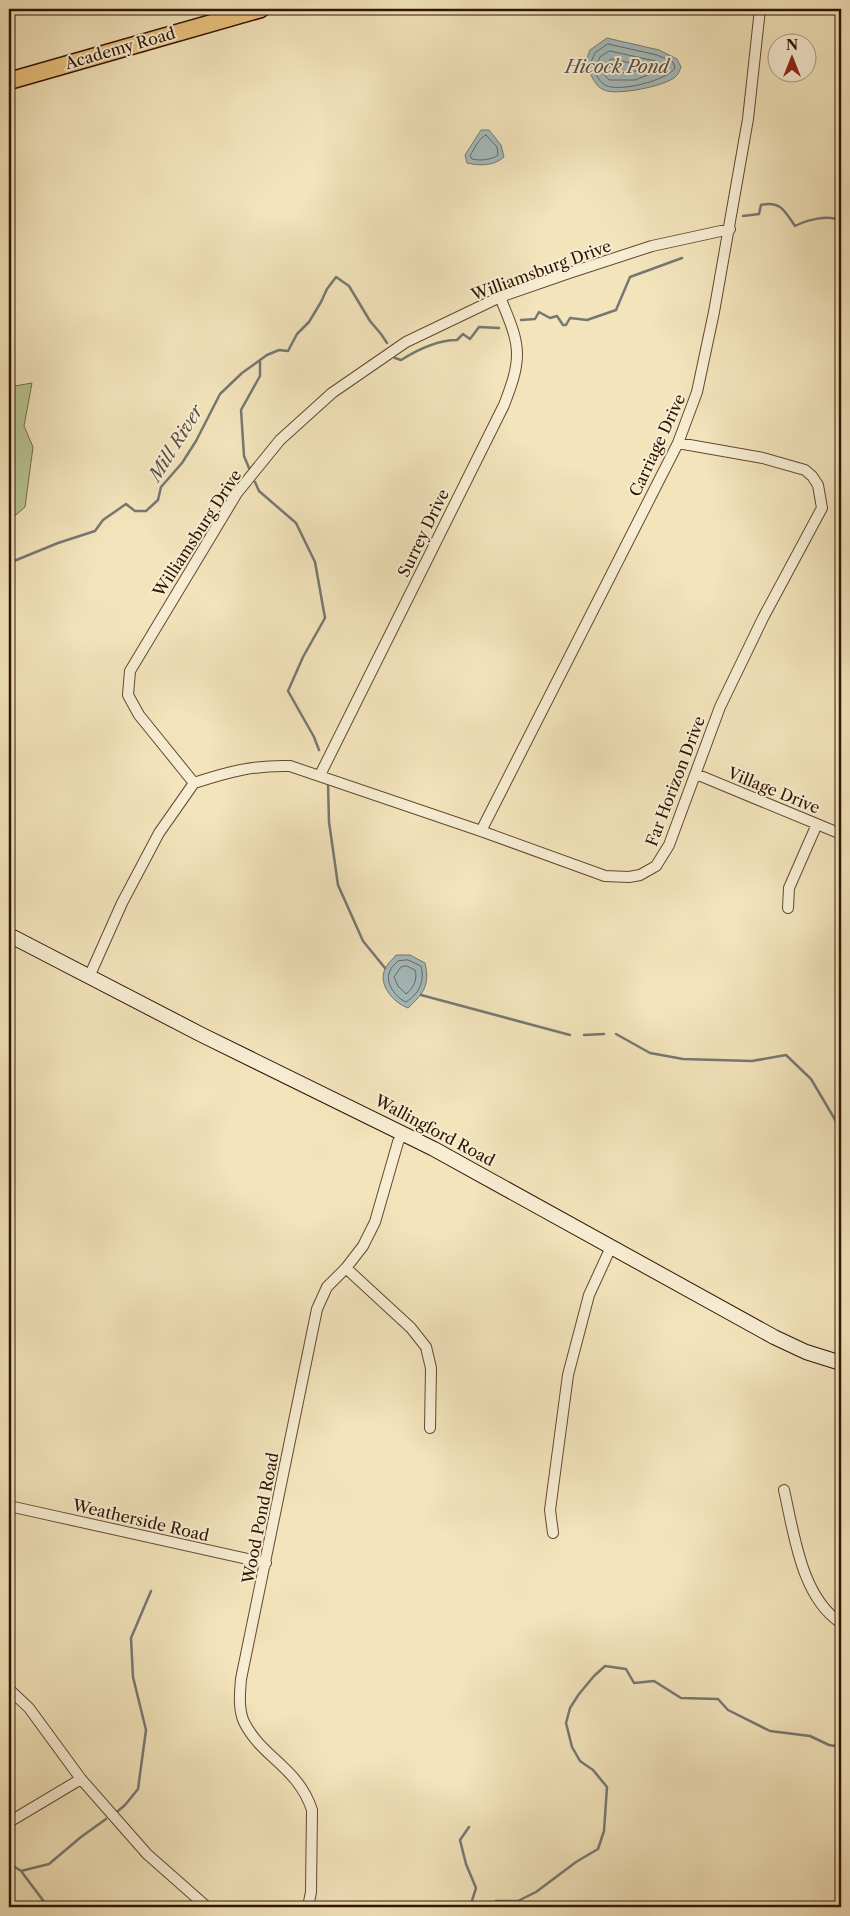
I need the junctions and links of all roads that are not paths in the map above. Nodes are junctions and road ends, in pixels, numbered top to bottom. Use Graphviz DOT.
graph roads {
  1 [pos="261,9"];
  2 [pos="760,9"];
  3 [pos="9,81"];
  4 [pos="730,229"];
  5 [pos="500,297"];
  6 [pos="678,443"];
  7 [pos="696,774"];
  8 [pos="320,776"];
  9 [pos="194,783"];
  10 [pos="817,824"];
  11 [pos="481,831"];
  12 [pos="841,834"];
  13 [pos="788,908"];
  14 [pos="9,936"];
  15 [pos="89,977"];
  16 [pos="403,1133"];
  17 [pos="611,1247"];
  18 [pos="346,1268"];
  19 [pos="841,1364"];
  20 [pos="430,1428"];
  21 [pos="784,1490"];
  22 [pos="9,1506"];
  23 [pos="553,1534"];
  24 [pos="266,1563"];
  25 [pos="841,1623"];
  26 [pos="9,1689"];
  27 [pos="81,1779"];
  28 [pos="9,1822"];
  29 [pos="208,1907"];
  30 [pos="308,1907"];
  1 -- 3 [label="main road, Academy Road"];
  2 -- 4 [label="street, Carriage Drive"];
  4 -- 5 [label="street, Williamsburg Drive"];
  4 -- 6 [label="street, Carriage Drive"];
  5 -- 8 [label="street, Surrey Drive"];
  5 -- 9 [label="street, Williamsburg Drive"];
  6 -- 7 [label="street, Far Horizon Drive"];
  6 -- 11 [label="street, Carriage Drive"];
  7 -- 10 [label="street, Village Drive"];
  7 -- 11 [label="street, Far Horizon Drive"];
  8 -- 9 [label="street, Far Horizon Drive"];
  8 -- 11 [label="street, Far Horizon Drive"];
  9 -- 15 [label="street"];
  10 -- 12 [label="street, Village Drive"];
  10 -- 13 [label="street"];
  14 -- 15 [label="street, Wallingford Road"];
  15 -- 16 [label="street, Wallingford Road"];
  16 -- 17 [label="street, Wallingford Road"];
  16 -- 18 [label="street, Wood Pond Road"];
  17 -- 19 [label="street, Wallingford Road"];
  17 -- 23 [label="street"];
  18 -- 20 [label="street"];
  18 -- 24 [label="street, Wood Pond Road"];
  21 -- 25 [label="street"];
  22 -- 24 [label="street, Weatherside Road"];
  24 -- 30 [label="street, Wood Pond Road"];
  26 -- 27 [label="street"];
  27 -- 28 [label="street"];
  27 -- 29 [label="street"];
}
